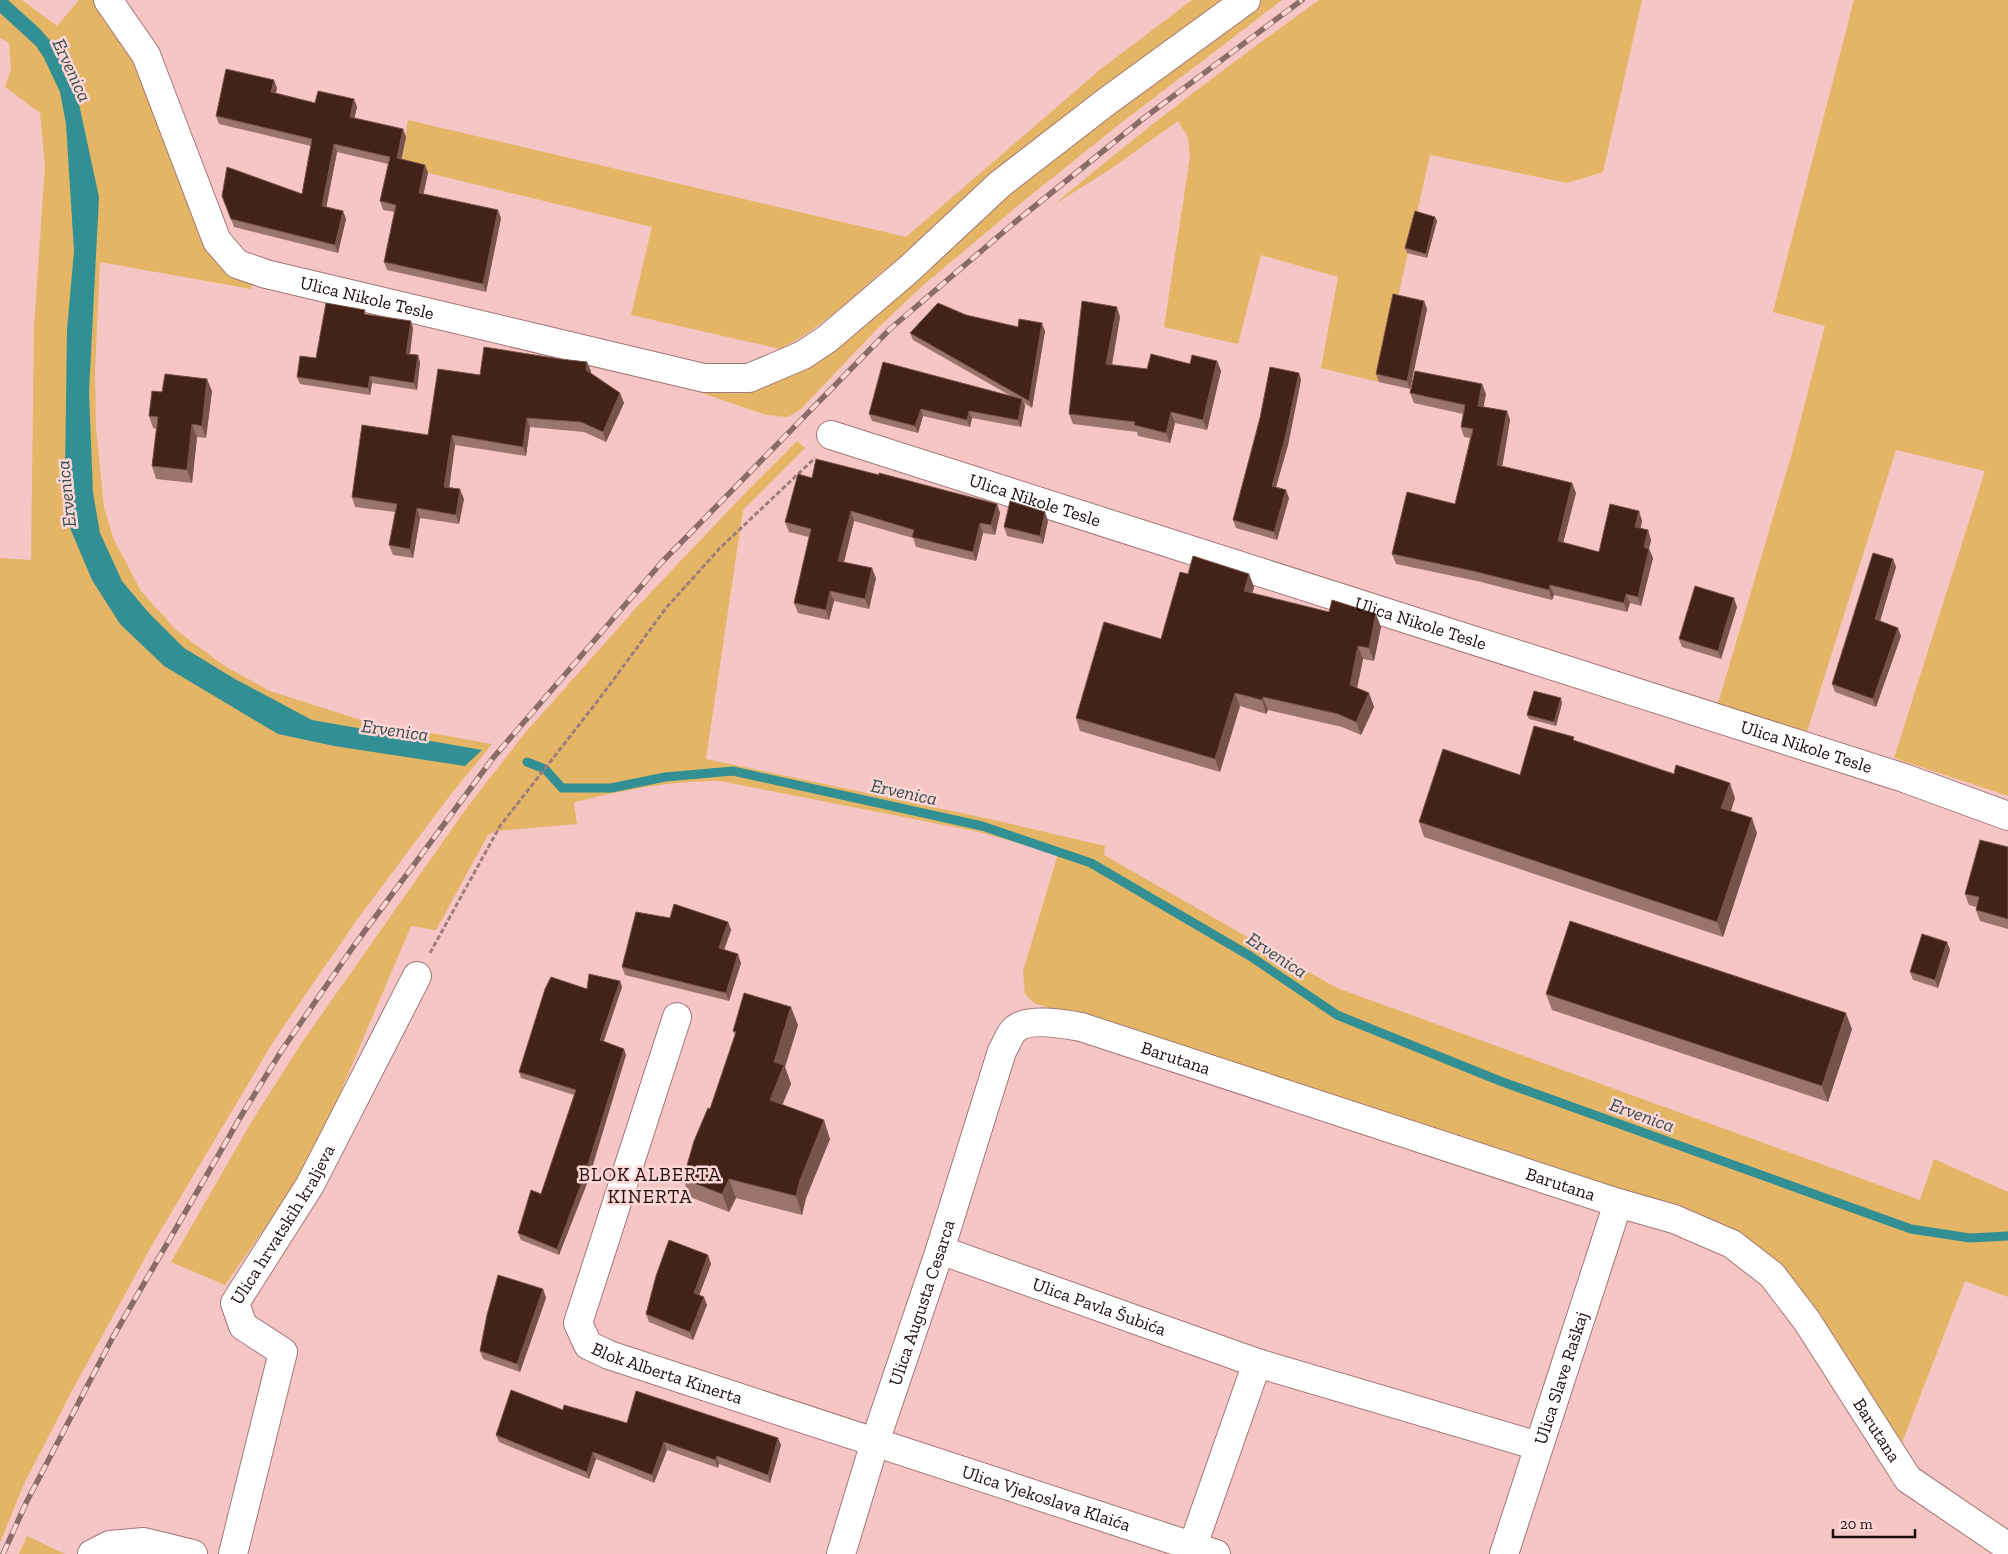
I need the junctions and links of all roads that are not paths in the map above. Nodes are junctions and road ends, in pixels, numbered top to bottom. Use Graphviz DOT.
graph roads {
  1 [pos="108,0"];
  2 [pos="1246,0"];
  3 [pos="834,436"];
  4 [pos="2008,816"];
  5 [pos="417,976"];
  6 [pos="677,1017"];
  7 [pos="1002,1051"];
  8 [pos="1618,1203"];
  9 [pos="940,1250"];
  10 [pos="1257,1363"];
  11 [pos="876,1442"];
  12 [pos="1538,1446"];
  13 [pos="2008,1547"];
  14 [pos="1200,1551"];
  15 [pos="92,1554"];
  16 [pos="193,1554"];
  17 [pos="233,1554"];
  18 [pos="841,1554"];
  19 [pos="1504,1554"];
  1 -- 2 [label="street, Ulica Nikole Tesle"];
  3 -- 4 [label="street, Ulica Nikole Tesle"];
  5 -- 17 [label="street, Ulica hrvatskih kraljeva"];
  6 -- 11 [label="street, Blok Alberta Kinerta"];
  7 -- 8 [label="street, Barutana"];
  7 -- 9 [label="street, Ulica Augusta Cesarca"];
  8 -- 12 [label="street, Ulica Slave Raškaj"];
  8 -- 13 [label="street, Barutana"];
  9 -- 10 [label="street, Ulica Pavla Šubića"];
  9 -- 11 [label="street, Ulica Augusta Cesarca"];
  10 -- 12 [label="street, Ulica Pavla Šubića"];
  10 -- 14 [label="street"];
  11 -- 14 [label="street, Ulica Vjekoslava Klaića"];
  11 -- 18 [label="street, Ulica Augusta Cesarca"];
  12 -- 19 [label="street, Ulica Slave Raškaj"];
  15 -- 16 [label="street"];
}
